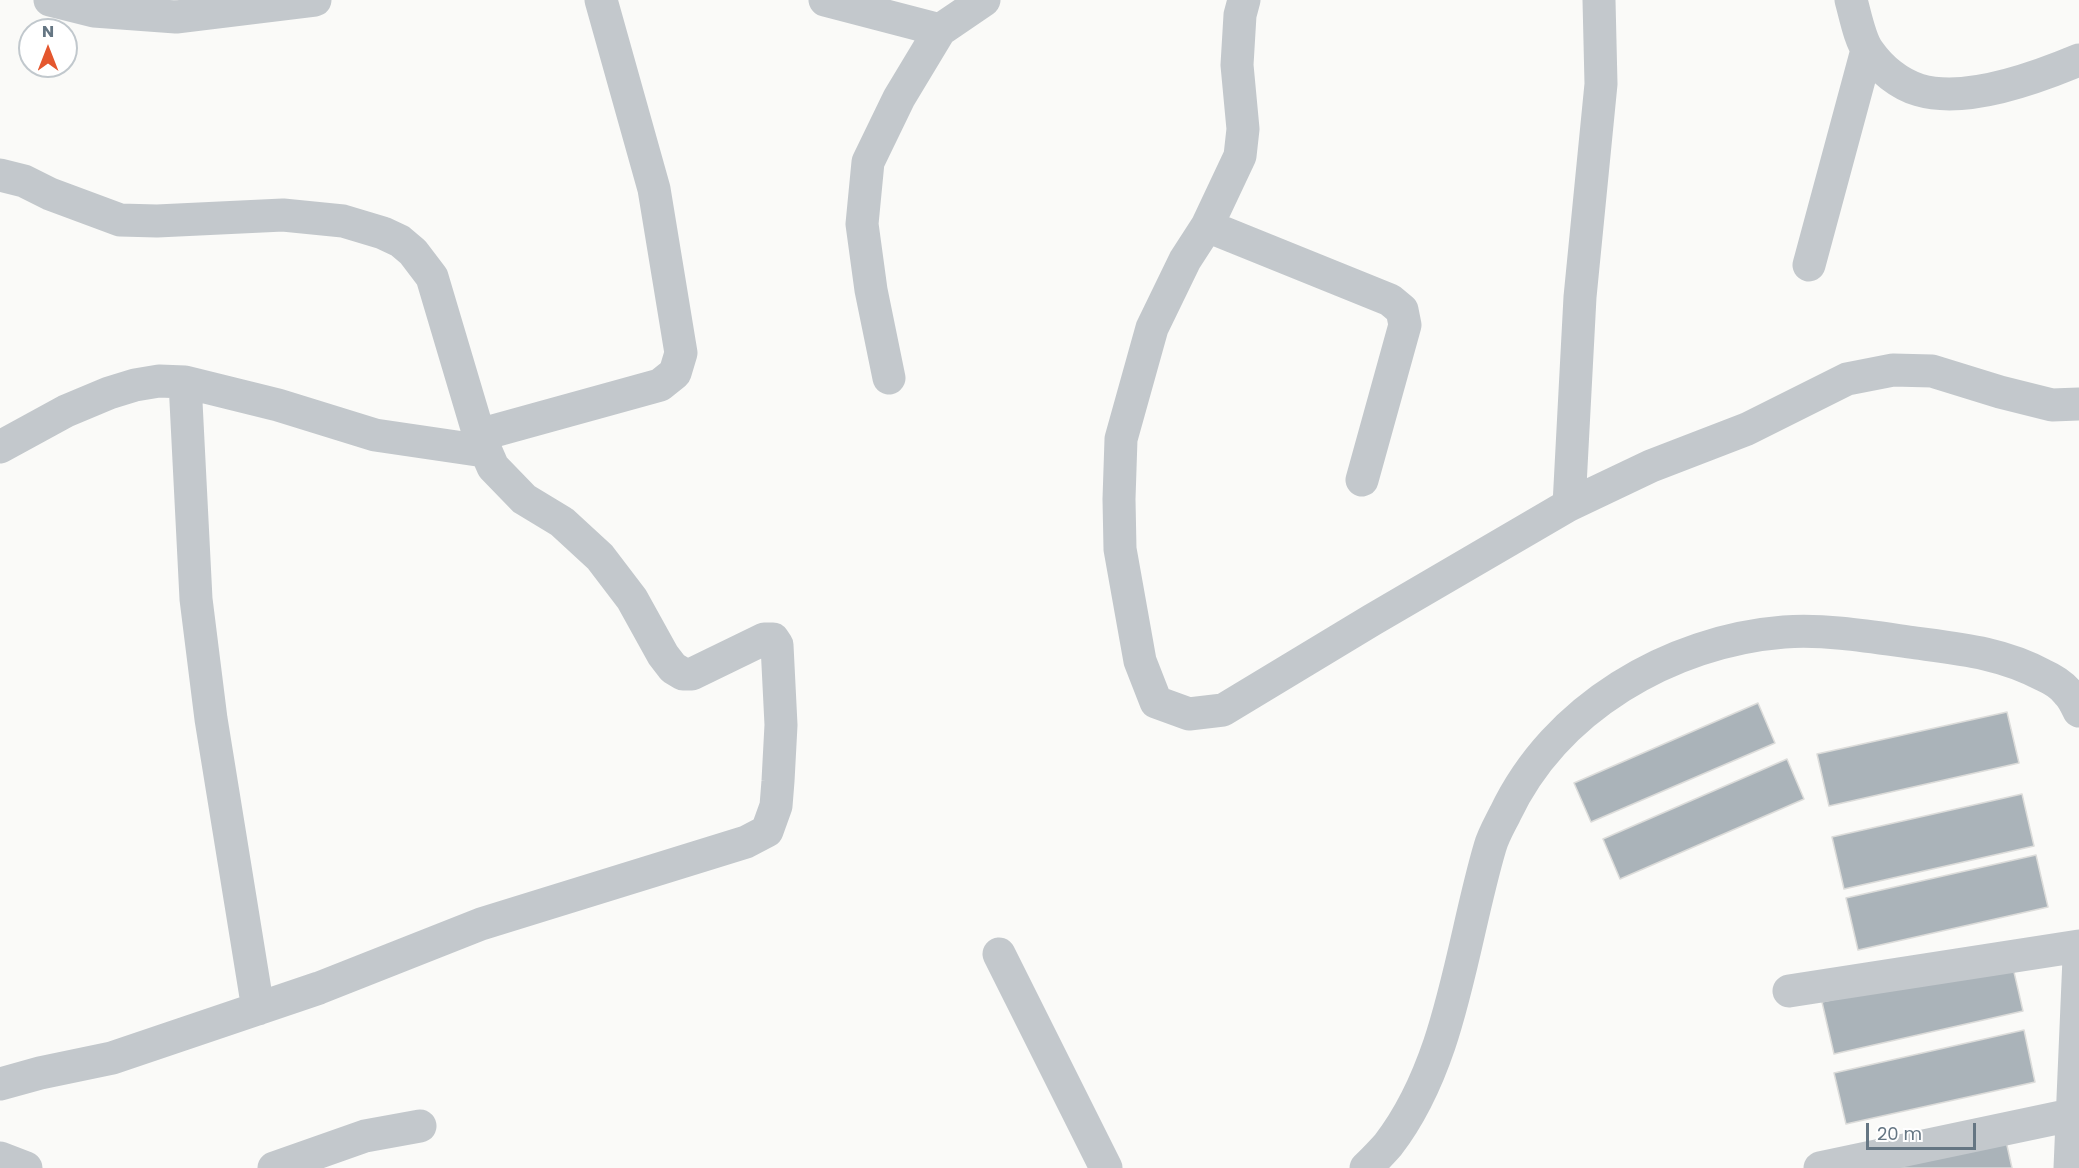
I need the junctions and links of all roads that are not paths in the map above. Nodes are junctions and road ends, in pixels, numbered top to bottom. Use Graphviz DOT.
graph roads {
  1 [pos="50,0"];
  2 [pos="315,0"];
  3 [pos="601,0"];
  4 [pos="825,0"];
  5 [pos="984,0"];
  6 [pos="1244,0"];
  7 [pos="1599,0"];
  8 [pos="1851,0"];
  9 [pos="940,30"];
  10 [pos="1867,50"];
  11 [pos="2079,60"];
  12 [pos="0,175"];
  13 [pos="1207,226"];
  14 [pos="1809,265"];
  15 [pos="889,378"];
  16 [pos="185,382"];
  17 [pos="2079,404"];
  18 [pos="482,443"];
  19 [pos="0,447"];
  20 [pos="1362,480"];
  21 [pos="1569,505"];
  22 [pos="2079,711"];
  23 [pos="2079,946"];
  24 [pos="999,954"];
  25 [pos="2079,958"];
  26 [pos="1789,991"];
  27 [pos="258,1009"];
  28 [pos="0,1084"];
  29 [pos="2071,1115"];
  30 [pos="420,1126"];
  31 [pos="0,1158"];
  32 [pos="26,1168"];
  33 [pos="274,1168"];
  34 [pos="1106,1168"];
  35 [pos="1366,1168"];
  36 [pos="1820,1168"];
  37 [pos="2070,1168"];
  1 -- 2 [label="street"];
  3 -- 18 [label="street"];
  4 -- 9 [label="street"];
  5 -- 9 [label="street"];
  6 -- 13 [label="street"];
  7 -- 21 [label="street"];
  8 -- 10 [label="street"];
  9 -- 15 [label="street"];
  10 -- 11 [label="street"];
  10 -- 14 [label="street"];
  12 -- 18 [label="street"];
  13 -- 20 [label="street"];
  13 -- 21 [label="street"];
  16 -- 18 [label="street"];
  16 -- 19 [label="street"];
  16 -- 27 [label="street"];
  17 -- 21 [label="street"];
  18 -- 27 [label="street"];
  22 -- 35 [label="street"];
  23 -- 26 [label="street"];
  24 -- 34 [label="street"];
  25 -- 29 [label="street"];
  27 -- 28 [label="street"];
  29 -- 36 [label="street"];
  29 -- 37 [label="street"];
  30 -- 33 [label="street"];
  31 -- 32 [label="street"];
}
